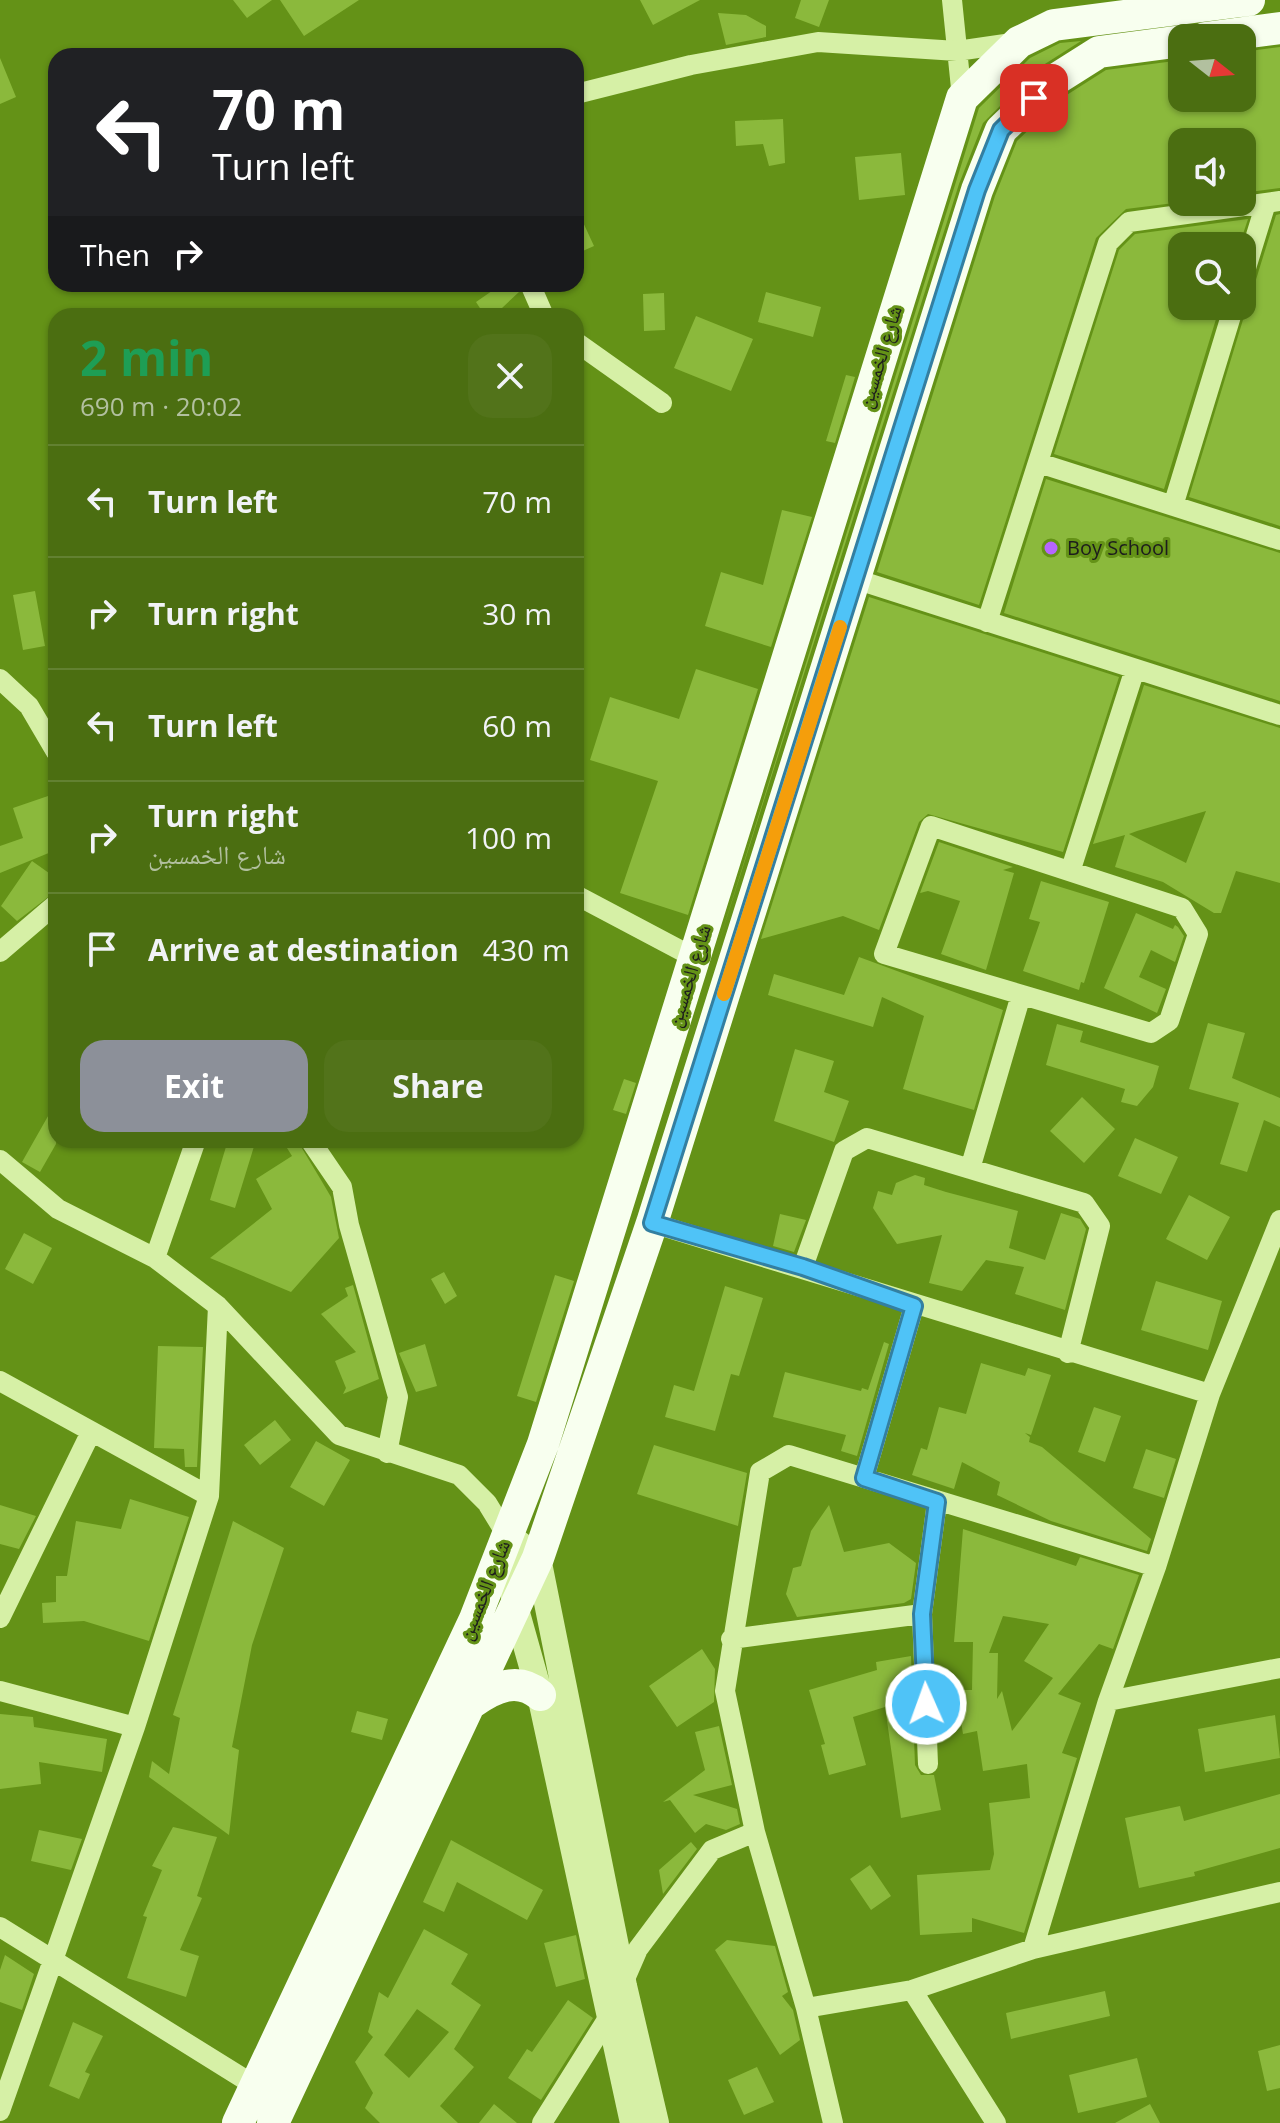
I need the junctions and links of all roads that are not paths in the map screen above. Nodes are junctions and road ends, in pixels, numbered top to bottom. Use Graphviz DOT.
graph roads {
  1 [pos="952,0"];
  2 [pos="1249,0"];
  3 [pos="1280,28"];
  4 [pos="1256,31"];
  5 [pos="1019,42"];
  6 [pos="1168,43"];
  7 [pos="957,51"];
  8 [pos="584,92"];
  9 [pos="962,98"];
  10 [pos="1273,202"];
  11 [pos="1256,245"];
  12 [pos="1230,320"];
  13 [pos="584,348"];
  14 [pos="662,403"];
  15 [pos="1039,463"];
  16 [pos="1173,506"];
  17 [pos="1280,540"];
  18 [pos="855,579"];
  19 [pos="987,622"];
  20 [pos="1135,669"];
  21 [pos="0,679"];
  22 [pos="1280,715"];
  23 [pos="48,738"];
  24 [pos="1071,869"];
  25 [pos="584,899"];
  26 [pos="48,911"];
  27 [pos="0,952"];
  28 [pos="695,958"];
  29 [pos="1021,995"];
  30 [pos="193,1148"];
  31 [pos="315,1148"];
  32 [pos="0,1160"];
  33 [pos="970,1169"];
  34 [pos="1280,1220"];
  35 [pos="652,1223"];
  36 [pos="155,1258"];
  37 [pos="803,1267"];
  38 [pos="218,1306"];
  39 [pos="914,1306"];
  40 [pos="1068,1353"];
  41 [pos="0,1381"];
  42 [pos="1210,1394"];
  43 [pos="91,1432"];
  44 [pos="387,1453"];
  45 [pos="864,1478"];
  46 [pos="209,1496"];
  47 [pos="937,1502"];
  48 [pos="506,1534"];
  49 [pos="538,1558"];
  50 [pos="1156,1567"];
  51 [pos="515,1606"];
  52 [pos="922,1614"];
  53 [pos="0,1618"];
  54 [pos="731,1639"];
  55 [pos="1280,1668"];
  56 [pos="0,1691"];
  57 [pos="540,1695"];
  58 [pos="1108,1701"];
  59 [pos="473,1702"];
  60 [pos="135,1727"];
  61 [pos="928,1764"];
  62 [pos="755,1832"];
  63 [pos="1280,1892"];
  64 [pos="0,1927"];
  65 [pos="1033,1949"];
  66 [pos="54,1962"];
  67 [pos="624,1986"];
  68 [pos="912,1990"];
  69 [pos="806,2008"];
  70 [pos="608,2018"];
  71 [pos="254,2088"];
  72 [pos="0,2111"];
  73 [pos="279,2112"];
  74 [pos="238,2123"];
  75 [pos="542,2123"];
  76 [pos="633,2123"];
  77 [pos="656,2123"];
  78 [pos="833,2123"];
  79 [pos="996,2123"];
  1 -- 7 [label="street"];
  2 -- 5 [label="main road, شارع الخمسين"];
  3 -- 4 [label="main road"];
  5 -- 7 [label="street"];
  5 -- 9 [label="main road, شارع الخمسين"];
  6 -- 18 [label="main road, شارع الخمسين"];
  7 -- 8 [label="street"];
  7 -- 9 [label="street"];
  9 -- 28 [label="main road, شارع الخمسين"];
  10 -- 11 [label="street"];
  10 -- 15 [label="street"];
  12 -- 16 [label="street"];
  13 -- 14 [label="street"];
  15 -- 16 [label="street"];
  15 -- 19 [label="street"];
  16 -- 17 [label="street"];
  18 -- 19 [label="street"];
  18 -- 35 [label="main road, شارع الخمسين"];
  19 -- 20 [label="street"];
  20 -- 22 [label="street"];
  20 -- 24 [label="street"];
  21 -- 23 [label="street"];
  24 -- 29 [label="street"];
  24 -- 29 [label="street"];
  25 -- 28 [label="street"];
  26 -- 27 [label="street"];
  28 -- 48 [label="main road, شارع الخمسين"];
  29 -- 33 [label="street"];
  30 -- 36 [label="street"];
  31 -- 44 [label="street"];
  32 -- 36 [label="street"];
  33 -- 37 [label="street"];
  33 -- 40 [label="street"];
  34 -- 42 [label="street"];
  35 -- 37 [label="street"];
  35 -- 49 [label="main road, شارع الخمسين"];
  36 -- 38 [label="street"];
  37 -- 39 [label="street"];
  38 -- 44 [label="street"];
  38 -- 46 [label="street"];
  39 -- 40 [label="street"];
  39 -- 45 [label="street"];
  40 -- 42 [label="street"];
  41 -- 43 [label="street"];
  42 -- 50 [label="street"];
  43 -- 46 [label="street"];
  43 -- 53 [label="street"];
  44 -- 48 [label="street"];
  45 -- 47 [label="street"];
  45 -- 54 [label="street"];
  46 -- 60 [label="street"];
  47 -- 50 [label="street"];
  47 -- 52 [label="street"];
  48 -- 49 [label="street"];
  48 -- 51 [label="street"];
  48 -- 71 [label="main road, شارع الخمسين"];
  49 -- 51 [label="main road, شارع الخمسين"];
  49 -- 67 [label="street"];
  50 -- 58 [label="street"];
  51 -- 57 [label="street"];
  51 -- 59 [label="main road, شارع الخمسين"];
  52 -- 54 [label="street"];
  52 -- 61 [label="street"];
  54 -- 62 [label="street"];
  55 -- 58 [label="street"];
  56 -- 60 [label="street"];
  57 -- 59 [label="main road"];
  57 -- 70 [label="street"];
  58 -- 65 [label="street"];
  59 -- 73 [label="main road, شارع الخمسين"];
  60 -- 66 [label="street"];
  62 -- 67 [label="street"];
  62 -- 69 [label="street"];
  63 -- 65 [label="street"];
  64 -- 66 [label="street"];
  65 -- 68 [label="street"];
  66 -- 71 [label="street"];
  66 -- 72 [label="street"];
  67 -- 70 [label="street"];
  67 -- 77 [label="street"];
  68 -- 69 [label="street"];
  68 -- 79 [label="street"];
  69 -- 78 [label="street"];
  70 -- 75 [label="street"];
  70 -- 76 [label="street"];
  71 -- 73 [label="street"];
  71 -- 74 [label="main road, شارع الخمسين"];
}
